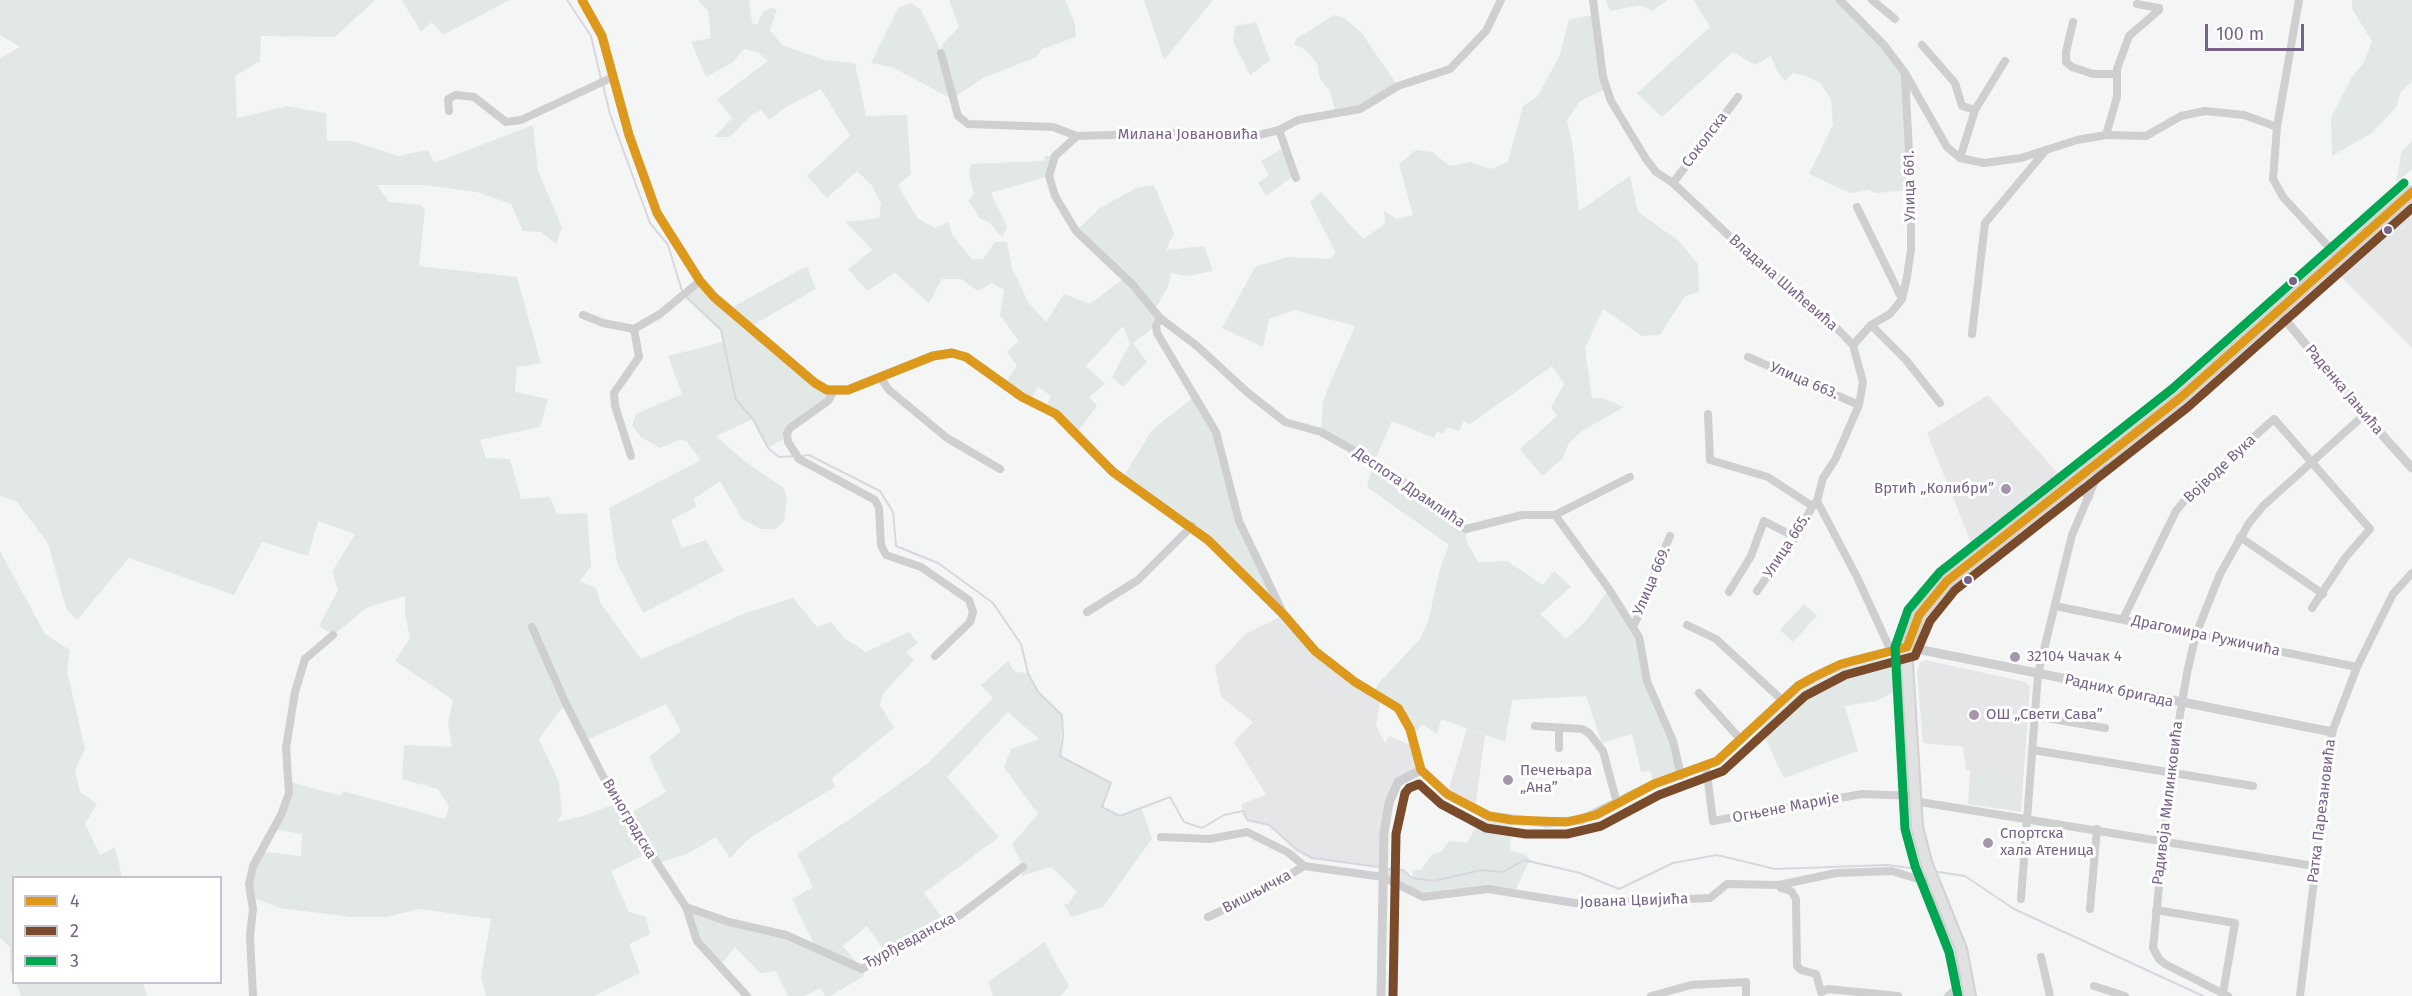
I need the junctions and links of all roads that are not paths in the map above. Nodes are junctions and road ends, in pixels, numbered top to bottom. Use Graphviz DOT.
graph roads {
  1 [pos="582,0"];
  2 [pos="1501,0"];
  3 [pos="1593,0"];
  4 [pos="1840,0"];
  5 [pos="1872,0"];
  6 [pos="2299,0"];
  7 [pos="2137,4"];
  8 [pos="1895,18"];
  9 [pos="2073,22"];
  10 [pos="1922,45"];
  11 [pos="941,53"];
  12 [pos="2005,61"];
  13 [pos="1905,73"];
  14 [pos="2117,74"];
  15 [pos="613,77"];
  16 [pos="1738,97"];
  17 [pos="1975,110"];
  18 [pos="449,111"];
  19 [pos="2277,127"];
  20 [pos="1279,130"];
  21 [pos="2106,135"];
  22 [pos="1077,136"];
  23 [pos="2047,149"];
  24 [pos="1960,158"];
  25 [pos="1296,178"];
  26 [pos="1672,183"];
  27 [pos="2412,192"];
  28 [pos="1857,207"];
  29 [pos="2338,257"];
  30 [pos="700,280"];
  31 [pos="1902,299"];
  32 [pos="2278,310"];
  33 [pos="583,315"];
  34 [pos="1160,318"];
  35 [pos="1871,325"];
  36 [pos="634,330"];
  37 [pos="1972,334"];
  38 [pos="1852,345"];
  39 [pos="1748,357"];
  40 [pos="881,378"];
  41 [pos="833,392"];
  42 [pos="1940,403"];
  43 [pos="1859,405"];
  44 [pos="1708,414"];
  45 [pos="2364,415"];
  46 [pos="631,456"];
  47 [pos="2104,460"];
  48 [pos="2314,462"];
  49 [pos="2412,468"];
  50 [pos="1000,469"];
  51 [pos="1630,477"];
  52 [pos="2074,483"];
  53 [pos="2089,497"];
  54 [pos="1815,504"];
  55 [pos="1555,515"];
  56 [pos="1192,526"];
  57 [pos="1670,536"];
  58 [pos="1795,537"];
  59 [pos="2240,537"];
  60 [pos="2412,573"];
  61 [pos="1757,591"];
  62 [pos="1729,592"];
  63 [pos="2323,594"];
  64 [pos="2055,606"];
  65 [pos="2312,608"];
  66 [pos="1087,612"];
  67 [pos="1284,615"];
  68 [pos="2123,619"];
  69 [pos="1687,625"];
  70 [pos="1633,626"];
  71 [pos="532,627"];
  72 [pos="2196,634"];
  73 [pos="333,635"];
  74 [pos="1908,647"];
  75 [pos="1891,651"];
  76 [pos="935,656"];
  77 [pos="2357,667"];
  78 [pos="2038,674"];
  79 [pos="1699,693"];
  80 [pos="1782,700"];
  81 [pos="2181,704"];
  82 [pos="2035,716"];
  83 [pos="1535,726"];
  84 [pos="1559,728"];
  85 [pos="2105,728"];
  86 [pos="2332,732"];
  87 [pos="1742,740"];
  88 [pos="1559,748"];
  89 [pos="2033,750"];
  90 [pos="1706,766"];
  91 [pos="1421,770"];
  92 [pos="2170,774"];
  93 [pos="1681,776"];
  94 [pos="2253,786"];
  95 [pos="1914,798"];
  96 [pos="1617,803"];
  97 [pos="2027,818"];
  98 [pos="2097,829"];
  99 [pos="1161,837"];
  100 [pos="2163,840"];
  101 [pos="1304,866"];
  102 [pos="2314,866"];
  103 [pos="1023,867"];
  104 [pos="1383,877"];
  105 [pos="1779,885"];
  106 [pos="1934,886"];
  107 [pos="2021,898"];
  108 [pos="686,907"];
  109 [pos="2090,909"];
  110 [pos="2156,910"];
  111 [pos="1208,917"];
  112 [pos="2041,957"];
  113 [pos="2094,986"];
  114 [pos="1821,994"];
  115 [pos="2226,995"];
  116 [pos="253,996"];
  117 [pos="747,996"];
  118 [pos="1381,996"];
  119 [pos="1652,996"];
  120 [pos="1746,996"];
  121 [pos="1898,996"];
  122 [pos="1948,996"];
  123 [pos="1970,996"];
  124 [pos="2050,996"];
  125 [pos="2124,996"];
  126 [pos="2300,996"];
  1 -- 15 [label="street"];
  2 -- 20 [label="street, Милана Јовановића"];
  3 -- 26 [label="street, Владана Шићевића"];
  4 -- 13 [label="street"];
  5 -- 8 [label="street"];
  6 -- 19 [label="street"];
  7 -- 14 [label="street"];
  9 -- 14 [label="street"];
  10 -- 17 [label="street"];
  11 -- 22 [label="street, Милана Јовановића"];
  12 -- 17 [label="street"];
  13 -- 24 [label="street"];
  13 -- 31 [label="street, Улица 661."];
  14 -- 21 [label="street"];
  15 -- 18 [label="street"];
  15 -- 30 [label="street"];
  16 -- 26 [label="street, Соколска"];
  17 -- 24 [label="street"];
  19 -- 21 [label="street"];
  19 -- 29 [label="street"];
  20 -- 22 [label="street, Милана Јовановића"];
  20 -- 25 [label="street"];
  21 -- 23 [label="street"];
  22 -- 34 [label="street"];
  23 -- 24 [label="street"];
  23 -- 37 [label="street"];
  26 -- 38 [label="street, Владана Шићевића"];
  27 -- 29 [label="main road"];
  28 -- 31 [label="street"];
  29 -- 32 [label="main road"];
  30 -- 36 [label="street"];
  30 -- 41 [label="street"];
  31 -- 35 [label="street"];
  32 -- 45 [label="street, Раденка Јањића"];
  32 -- 47 [label="main road"];
  33 -- 36 [label="street"];
  34 -- 55 [label="street, Деспота Драмлића"];
  34 -- 67 [label="street"];
  35 -- 38 [label="street"];
  35 -- 42 [label="street"];
  36 -- 46 [label="street"];
  38 -- 43 [label="street, Владана Шићевића"];
  39 -- 43 [label="street, Улица 663."];
  40 -- 41 [label="street"];
  40 -- 50 [label="street"];
  40 -- 56 [label="street"];
  41 -- 76 [label="street"];
  43 -- 54 [label="street, Владана Шићевића"];
  44 -- 54 [label="street"];
  45 -- 48 [label="street, Радивоја Милинковића"];
  45 -- 49 [label="street, Раденка Јањића"];
  47 -- 52 [label="main road"];
  47 -- 53 [label="street"];
  48 -- 59 [label="street, Радивоја Милинковића"];
  48 -- 63 [label="street"];
  48 -- 68 [label="street, Војводе Вука"];
  51 -- 55 [label="street, Деспота Драмлића"];
  52 -- 53 [label="street"];
  52 -- 74 [label="main road"];
  53 -- 64 [label="street"];
  54 -- 58 [label="street, Улица 665."];
  54 -- 75 [label="street"];
  55 -- 70 [label="street"];
  56 -- 66 [label="street"];
  56 -- 67 [label="street"];
  57 -- 70 [label="street, Улица 669."];
  58 -- 61 [label="street, Улица 665."];
  58 -- 62 [label="street"];
  59 -- 63 [label="street"];
  59 -- 72 [label="street, Радивоја Милинковића"];
  60 -- 77 [label="street, Ратка Парезановића"];
  63 -- 65 [label="street"];
  64 -- 68 [label="street, Драгомира Ружичића"];
  64 -- 78 [label="street"];
  67 -- 91 [label="street"];
  68 -- 72 [label="street, Драгомира Ружичића"];
  69 -- 80 [label="street"];
  70 -- 93 [label="street"];
  71 -- 108 [label="street, Виноградска"];
  72 -- 77 [label="street, Драгомира Ружичића"];
  72 -- 81 [label="street, Радивоја Милинковића"];
  73 -- 116 [label="street"];
  74 -- 75 [label="street"];
  74 -- 78 [label="street, Радних бригада"];
  74 -- 95 [label="main road"];
  75 -- 80 [label="street"];
  77 -- 86 [label="street, Ратка Парезановића"];
  78 -- 81 [label="street, Радних бригада"];
  78 -- 82 [label="street"];
  79 -- 87 [label="street"];
  80 -- 87 [label="street"];
  81 -- 86 [label="street, Радних бригада"];
  81 -- 92 [label="street, Радивоја Милинковића"];
  82 -- 85 [label="street"];
  82 -- 89 [label="street"];
  83 -- 84 [label="street"];
  84 -- 88 [label="street"];
  84 -- 96 [label="street"];
  86 -- 102 [label="street, Ратка Парезановића"];
  87 -- 90 [label="street"];
  89 -- 92 [label="street"];
  89 -- 97 [label="street"];
  90 -- 93 [label="street"];
  90 -- 95 [label="street, Огњене Марије"];
  91 -- 96 [label="street"];
  91 -- 104 [label="street"];
  92 -- 94 [label="street"];
  92 -- 100 [label="street, Радивоја Милинковића"];
  93 -- 96 [label="street"];
  95 -- 97 [label="street"];
  95 -- 106 [label="main road"];
  97 -- 98 [label="street"];
  97 -- 107 [label="street"];
  98 -- 100 [label="street"];
  98 -- 109 [label="street"];
  99 -- 101 [label="street"];
  100 -- 102 [label="street"];
  100 -- 110 [label="street, Радивоја Милинковића"];
  101 -- 104 [label="street"];
  101 -- 111 [label="street, Вишњичка"];
  102 -- 126 [label="street, Ратка Парезановића"];
  103 -- 108 [label="street, Ђурђевданска"];
  104 -- 105 [label="street, Јована Цвијића"];
  104 -- 118 [label="street"];
  105 -- 106 [label="street, Јована Цвијића"];
  105 -- 114 [label="street"];
  106 -- 122 [label="street"];
  106 -- 123 [label="main road"];
  108 -- 117 [label="street, Виноградска"];
  110 -- 115 [label="street, Радивоја Милинковића"];
  110 -- 115 [label="street"];
  112 -- 124 [label="street"];
  113 -- 125 [label="street"];
  114 -- 121 [label="street"];
  119 -- 120 [label="street"];
}
